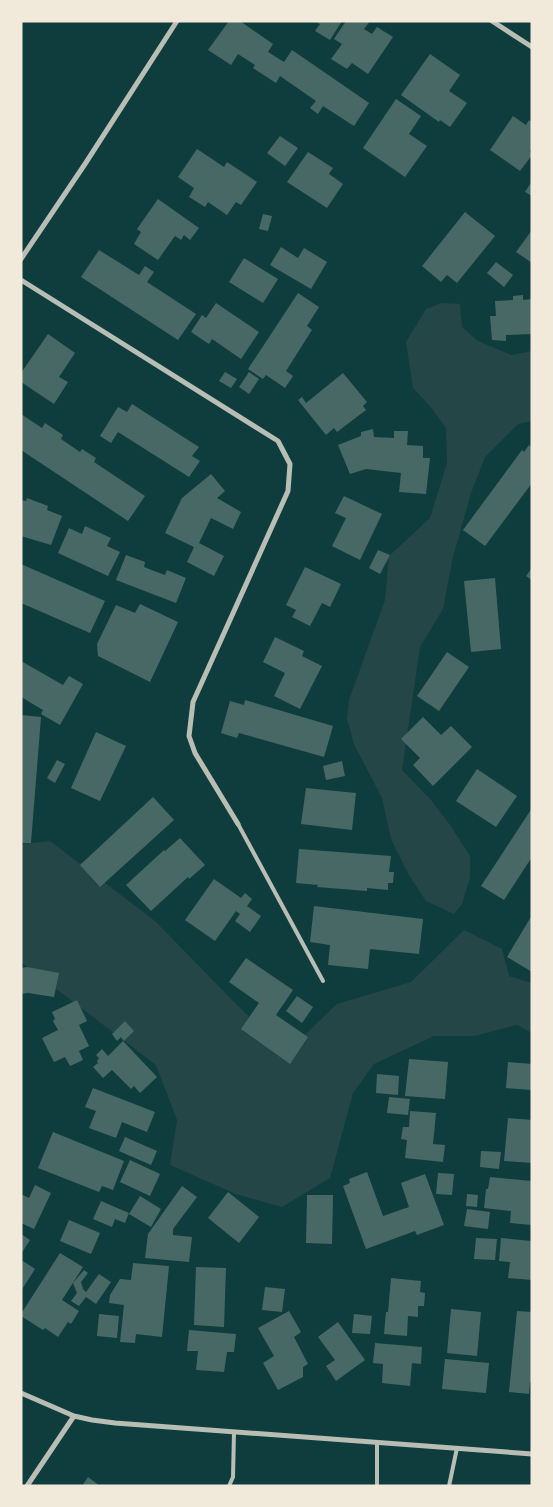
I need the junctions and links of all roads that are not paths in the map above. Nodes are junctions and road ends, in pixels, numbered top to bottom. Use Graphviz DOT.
graph roads {
  1 [pos="177,21"];
  2 [pos="492,21"];
  3 [pos="532,47"];
  4 [pos="21,259"];
  5 [pos="21,280"];
  6 [pos="238,824"];
  7 [pos="322,981"];
  8 [pos="21,1393"];
  9 [pos="74,1416"];
  10 [pos="234,1432"];
  11 [pos="377,1442"];
  12 [pos="457,1448"];
  13 [pos="532,1454"];
  14 [pos="27,1486"];
  15 [pos="229,1486"];
  16 [pos="377,1486"];
  17 [pos="449,1486"];
  1 -- 4 [label="street"];
  2 -- 3 [label="street"];
  5 -- 6 [label="street"];
  6 -- 7 [label="lane"];
  8 -- 9 [label="street"];
  9 -- 10 [label="street"];
  9 -- 14 [label="street"];
  10 -- 11 [label="street"];
  10 -- 15 [label="lane"];
  11 -- 12 [label="street"];
  11 -- 16 [label="lane"];
  12 -- 13 [label="street"];
  12 -- 17 [label="lane"];
}
